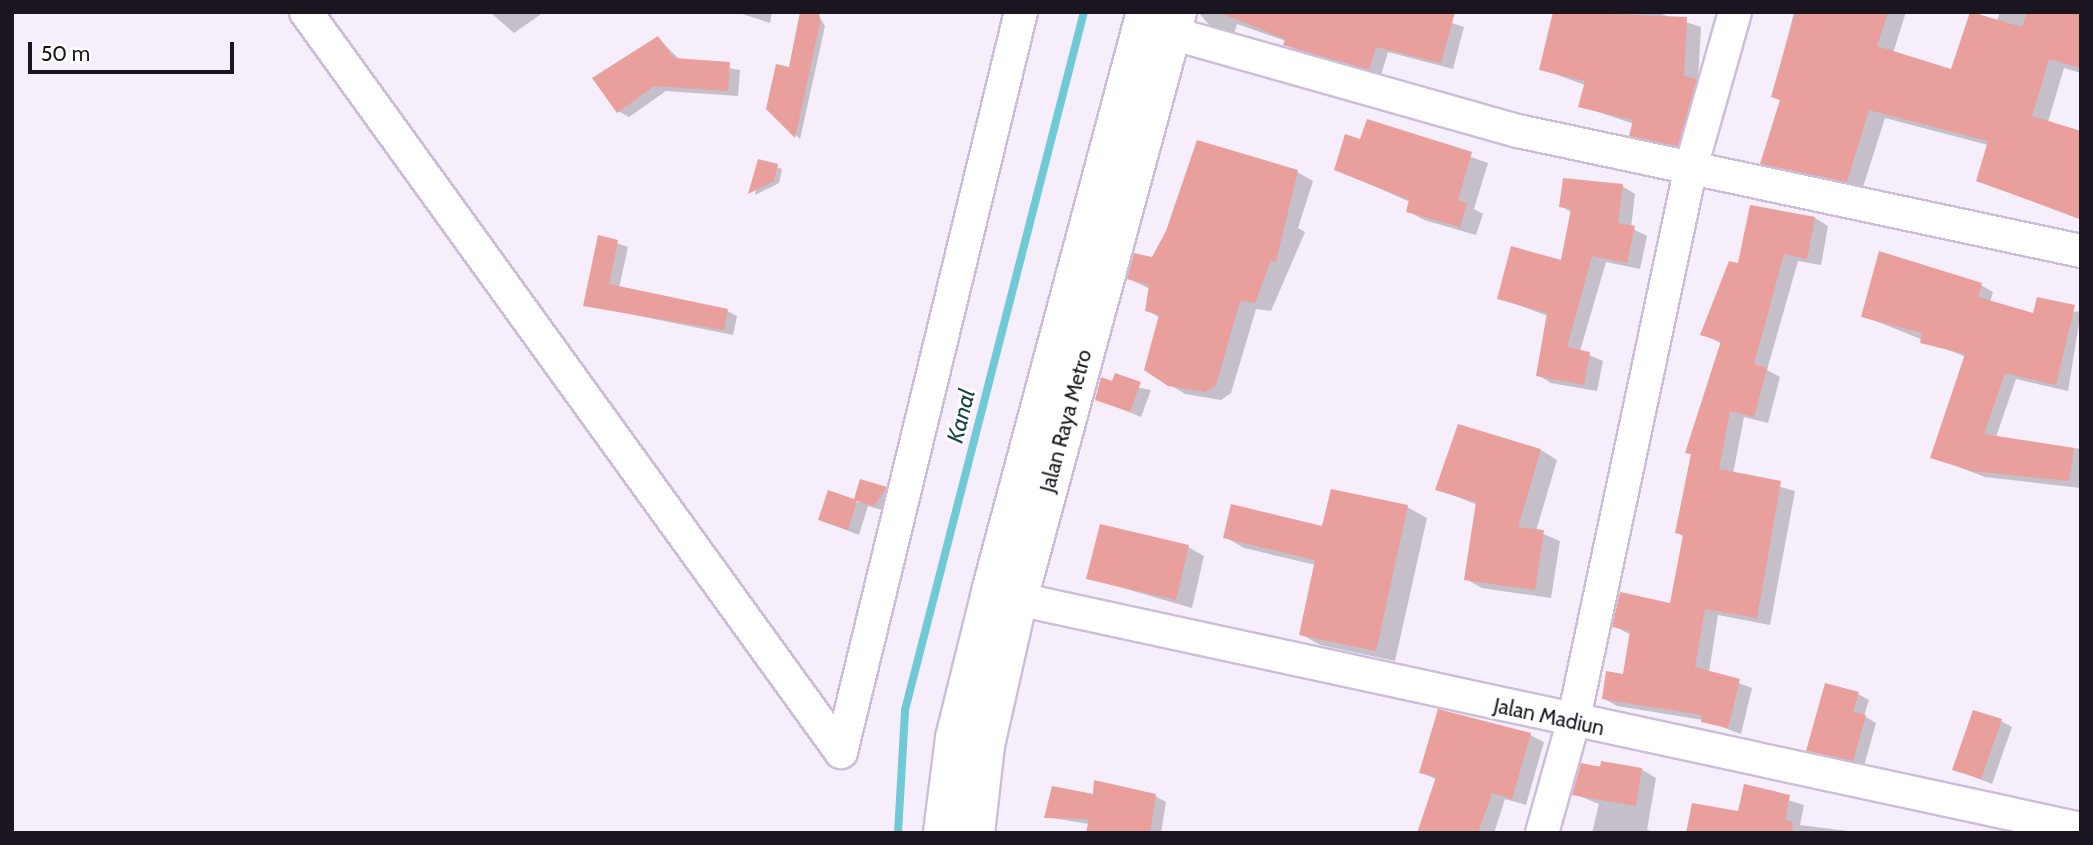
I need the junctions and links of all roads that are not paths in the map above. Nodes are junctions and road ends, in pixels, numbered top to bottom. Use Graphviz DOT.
graph roads {
  1 [pos="306,12"];
  2 [pos="1021,12"];
  3 [pos="1735,12"];
  4 [pos="1165,19"];
  5 [pos="1690,171"];
  6 [pos="2081,251"];
  7 [pos="1018,599"];
  8 [pos="1573,723"];
  9 [pos="2081,829"];
  10 [pos="943,833"];
  11 [pos="975,833"];
  12 [pos="1542,833"];
  1 -- 2 [label="street"];
  3 -- 5 [label="street"];
  4 -- 5 [label="street"];
  4 -- 7 [label="highway, Jalan Raya Metro"];
  4 -- 10 [label="highway"];
  5 -- 6 [label="street"];
  5 -- 8 [label="street"];
  7 -- 8 [label="street, Jalan Madiun"];
  7 -- 11 [label="highway, Jalan Raya Metro"];
  8 -- 9 [label="street, Jalan Madiun"];
  8 -- 12 [label="street"];
}
